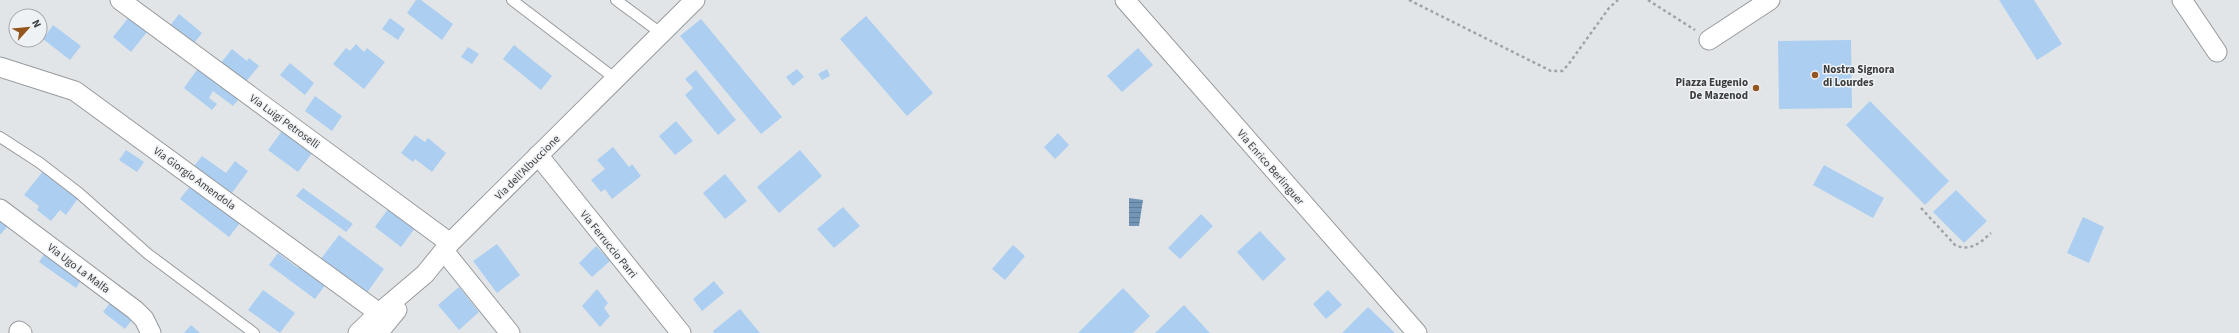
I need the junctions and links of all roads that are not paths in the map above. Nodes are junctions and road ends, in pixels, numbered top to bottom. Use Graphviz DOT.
graph roads {
  1 [pos="120,0"];
  2 [pos="512,0"];
  3 [pos="616,0"];
  4 [pos="695,0"];
  5 [pos="1125,0"];
  6 [pos="1770,0"];
  7 [pos="2182,0"];
  8 [pos="662,34"];
  9 [pos="1709,40"];
  10 [pos="2217,52"];
  11 [pos="0,67"];
  12 [pos="617,80"];
  13 [pos="0,137"];
  14 [pos="538,155"];
  15 [pos="0,209"];
  16 [pos="447,247"];
  17 [pos="425,274"];
  18 [pos="379,313"];
  19 [pos="151,333"];
  20 [pos="254,333"];
  21 [pos="358,333"];
  22 [pos="378,333"];
  23 [pos="510,333"];
  24 [pos="681,333"];
  25 [pos="1418,333"];
  1 -- 16 [label="street, Via Luigi Petroselli"];
  2 -- 12 [label="lane"];
  3 -- 8 [label="lane"];
  4 -- 8 [label="street, Via dell'Albuccione"];
  5 -- 25 [label="street, Via Enrico Berlinguer"];
  6 -- 9 [label="street"];
  7 -- 10 [label="street"];
  8 -- 12 [label="street, Via dell'Albuccione"];
  11 -- 18 [label="street, Via Giorgio Amendola"];
  12 -- 14 [label="street, Via dell'Albuccione"];
  13 -- 20 [label="lane"];
  14 -- 16 [label="street, Via dell'Albuccione"];
  14 -- 24 [label="street, Via Ferruccio Parri"];
  15 -- 19 [label="street, Via Ugo La Malfa"];
  16 -- 17 [label="street, Via dell'Albuccione"];
  16 -- 23 [label="street, Via Luigi Petroselli"];
  17 -- 18 [label="street, Via dell'Albuccione"];
  17 -- 22 [label="street"];
  18 -- 21 [label="street, Via dell'Albuccione"];
}
